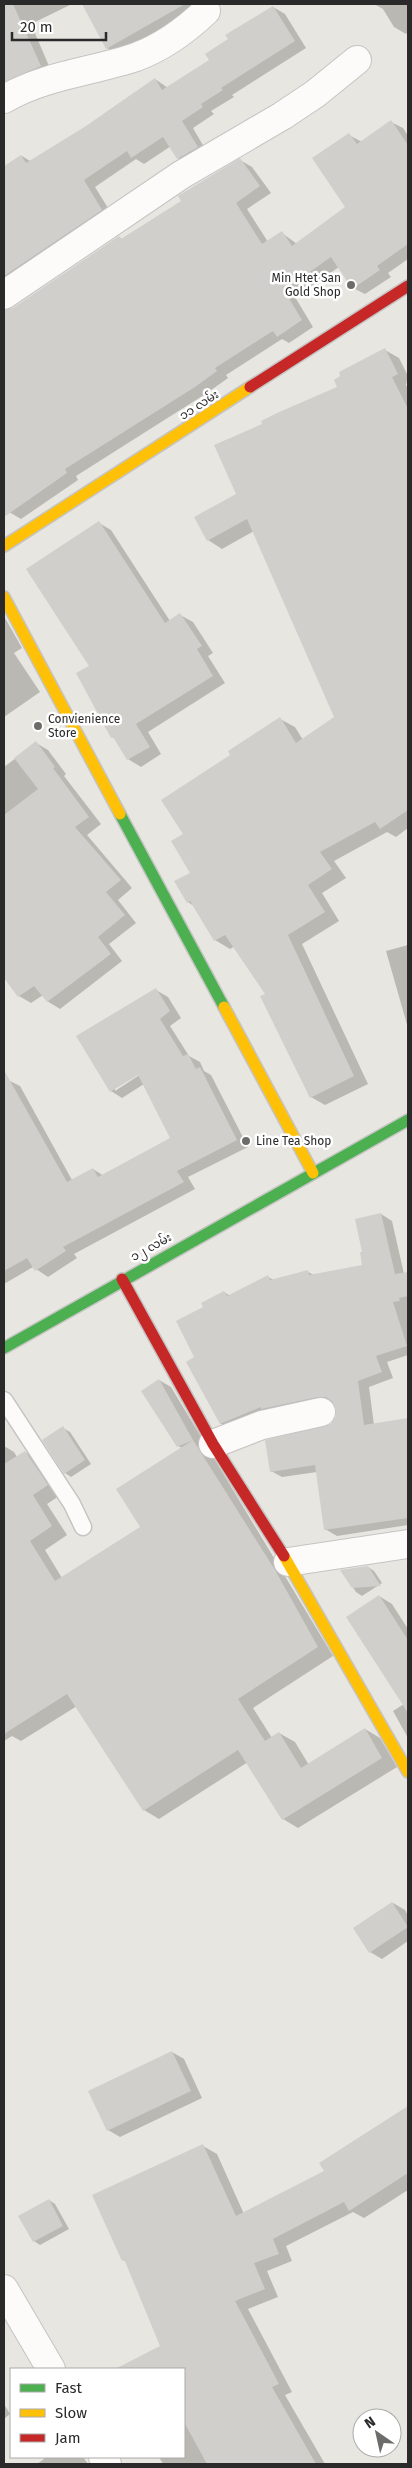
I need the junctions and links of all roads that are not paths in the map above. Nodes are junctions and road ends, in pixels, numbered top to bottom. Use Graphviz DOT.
graph roads {
  1 [pos="206,11"];
  2 [pos="357,60"];
  3 [pos="4,99"];
  4 [pos="408,286"];
  5 [pos="4,295"];
  6 [pos="4,546"];
  7 [pos="4,597"];
  8 [pos="408,1120"];
  9 [pos="313,1174"];
  10 [pos="122,1279"];
  11 [pos="4,1348"];
  12 [pos="4,1400"];
  13 [pos="321,1412"];
  14 [pos="213,1444"];
  15 [pos="83,1527"];
  16 [pos="408,1544"];
  17 [pos="288,1562"];
  18 [pos="408,1772"];
  19 [pos="4,2290"];
  20 [pos="50,2368"];
  1 -- 3 [label="street"];
  2 -- 5 [label="street"];
  4 -- 6 [label="street, ၁၁ လမ်း"];
  7 -- 9 [label="street"];
  8 -- 9 [label="street, ၁၂ လမ်း"];
  9 -- 10 [label="street, ၁၂ လမ်း"];
  10 -- 11 [label="street, ၁၂ လမ်း"];
  10 -- 14 [label="street"];
  12 -- 15 [label="lane"];
  13 -- 14 [label="street"];
  14 -- 17 [label="street"];
  16 -- 17 [label="street"];
  17 -- 18 [label="street"];
  19 -- 20 [label="street"];
}
